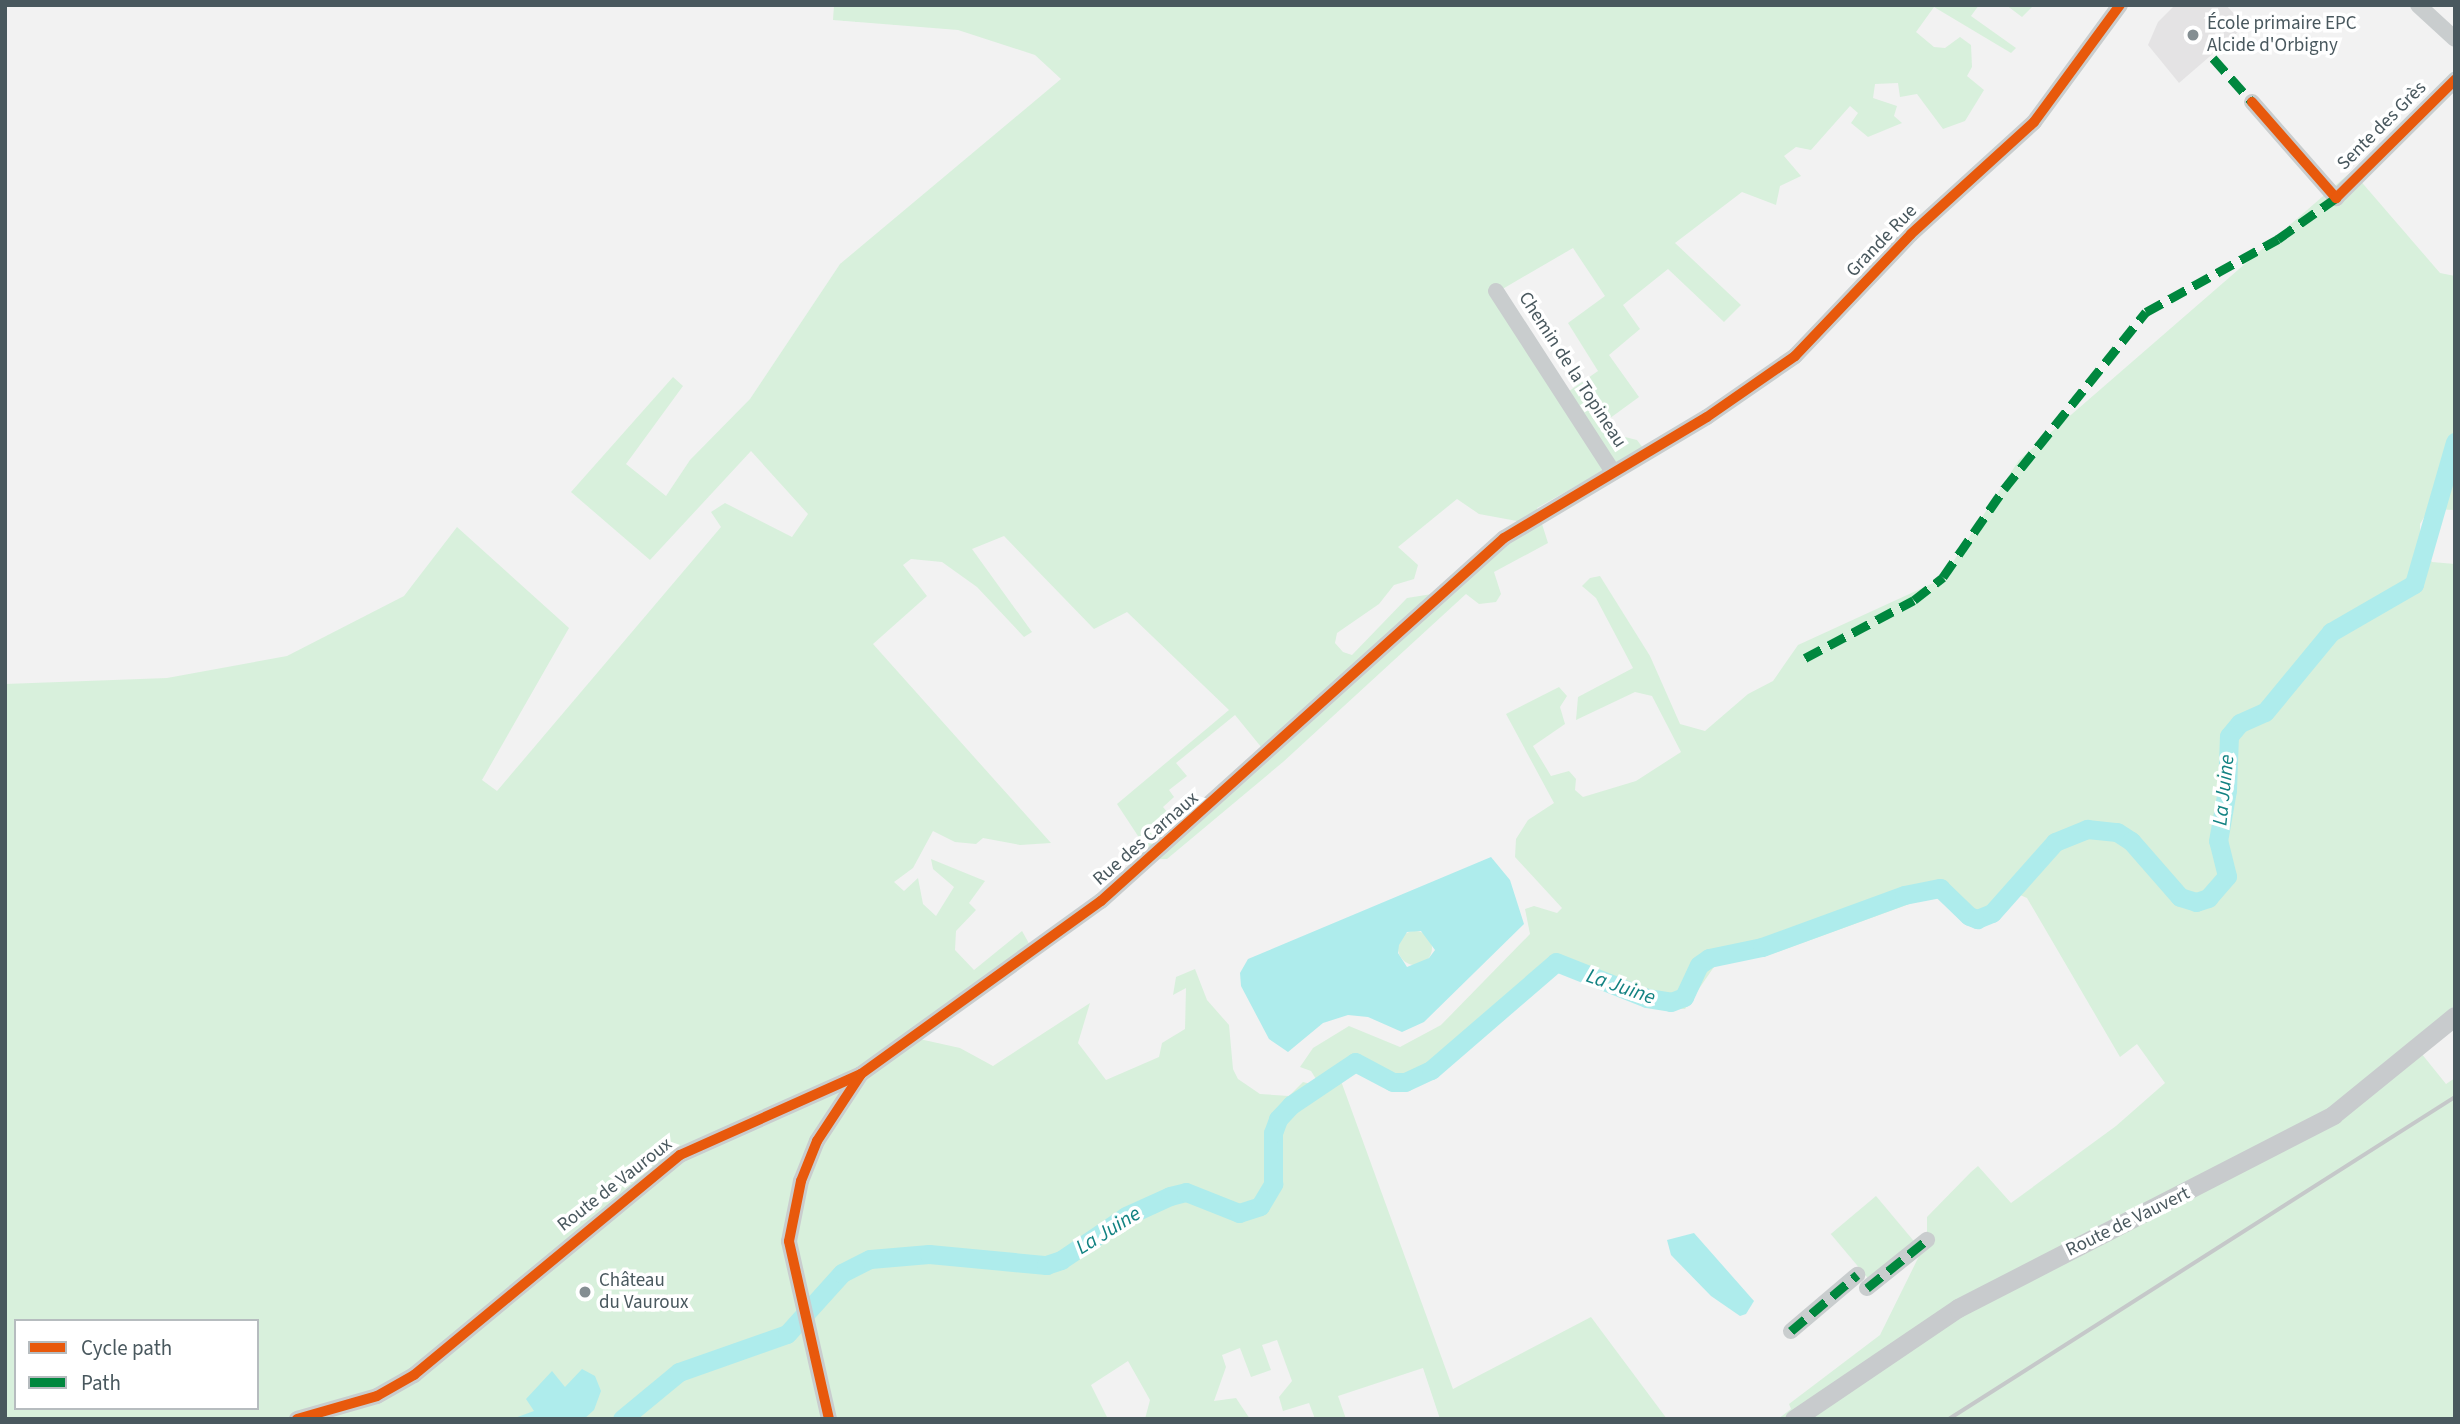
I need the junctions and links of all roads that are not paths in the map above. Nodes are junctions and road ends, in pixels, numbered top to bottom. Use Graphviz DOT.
graph roads {
  1 [pos="2119,5"];
  2 [pos="2418,5"];
  3 [pos="2454,38"];
  4 [pos="2455,80"];
  5 [pos="2252,102"];
  6 [pos="1496,291"];
  7 [pos="1632,461"];
  8 [pos="1613,472"];
  9 [pos="2455,1016"];
  10 [pos="861,1074"];
  11 [pos="1927,1240"];
  12 [pos="1790,1331"];
  13 [pos="297,1419"];
  14 [pos="829,1419"];
  15 [pos="1795,1419"];
  1 -- 7 [label="street, Grande Rue"];
  2 -- 3 [label="street"];
  4 -- 5 [label="street, Sente des Grès"];
  6 -- 8 [label="street, Chemin de la Topineau"];
  7 -- 8 [label="street, Rue des Carnaux"];
  8 -- 10 [label="street, Rue des Carnaux"];
  9 -- 15 [label="main road, Route de Vauvert"];
  10 -- 13 [label="street, Route de Vauroux"];
  10 -- 14 [label="street, Rue des Carnaux"];
  11 -- 12 [label="street"];
}
